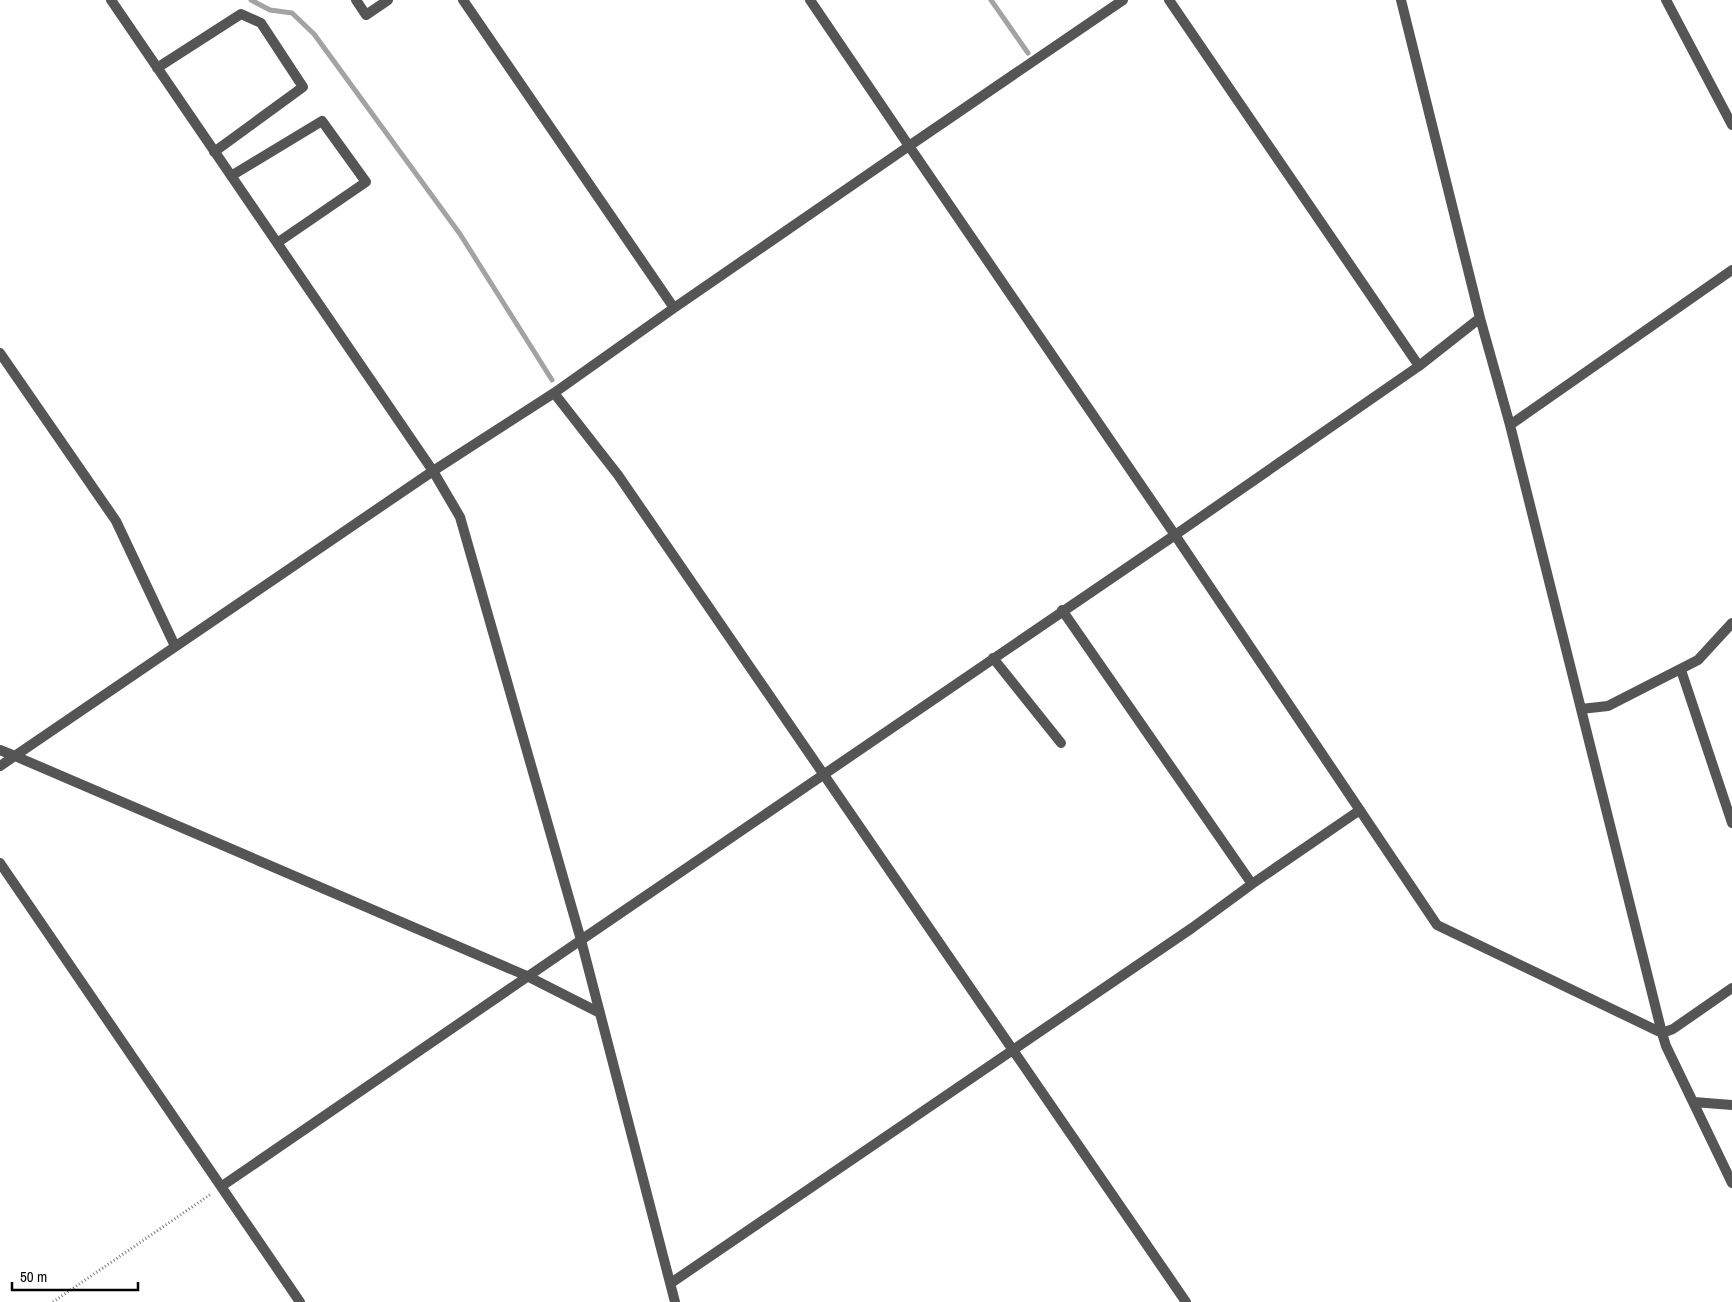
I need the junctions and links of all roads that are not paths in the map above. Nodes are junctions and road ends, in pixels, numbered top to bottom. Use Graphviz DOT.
graph roads {
  1 [pos="111,0"];
  2 [pos="356,0"];
  3 [pos="388,0"];
  4 [pos="463,0"];
  5 [pos="810,0"];
  6 [pos="1123,0"];
  7 [pos="1169,0"];
  8 [pos="1401,0"];
  9 [pos="1666,0"];
  10 [pos="158,68"];
  11 [pos="1732,125"];
  12 [pos="909,146"];
  13 [pos="214,152"];
  14 [pos="231,176"];
  15 [pos="277,243"];
  16 [pos="1732,270"];
  17 [pos="674,308"];
  18 [pos="1480,318"];
  19 [pos="0,353"];
  20 [pos="1419,366"];
  21 [pos="554,393"];
  22 [pos="1510,425"];
  23 [pos="433,471"];
  24 [pos="1175,535"];
  25 [pos="1062,610"];
  26 [pos="1732,623"];
  27 [pos="175,646"];
  28 [pos="993,658"];
  29 [pos="1681,670"];
  30 [pos="1581,708"];
  31 [pos="1060,743"];
  32 [pos="0,750"];
  33 [pos="15,756"];
  34 [pos="0,766"];
  35 [pos="823,775"];
  36 [pos="1360,810"];
  37 [pos="1732,823"];
  38 [pos="0,863"];
  39 [pos="1252,884"];
  40 [pos="581,940"];
  41 [pos="527,976"];
  42 [pos="1732,988"];
  43 [pos="600,1013"];
  44 [pos="1662,1033"];
  45 [pos="1014,1050"];
  46 [pos="1694,1102"];
  47 [pos="1732,1105"];
  48 [pos="1732,1183"];
  49 [pos="222,1186"];
  50 [pos="671,1283"];
  51 [pos="300,1302"];
  52 [pos="675,1302"];
  53 [pos="1186,1302"];
  1 -- 10 [label="street"];
  2 -- 3 [label="street"];
  4 -- 17 [label="street"];
  5 -- 12 [label="street"];
  6 -- 12 [label="street"];
  7 -- 20 [label="street"];
  8 -- 18 [label="street"];
  9 -- 11 [label="street"];
  10 -- 13 [label="street"];
  10 -- 13 [label="street"];
  12 -- 17 [label="street"];
  12 -- 24 [label="street"];
  13 -- 14 [label="street"];
  14 -- 15 [label="street"];
  14 -- 15 [label="street"];
  15 -- 23 [label="street"];
  16 -- 22 [label="street"];
  17 -- 21 [label="street"];
  18 -- 20 [label="street"];
  18 -- 22 [label="street"];
  19 -- 27 [label="street"];
  20 -- 24 [label="street"];
  21 -- 23 [label="street"];
  21 -- 35 [label="street"];
  22 -- 30 [label="street"];
  23 -- 27 [label="street"];
  23 -- 40 [label="street"];
  24 -- 25 [label="street"];
  24 -- 36 [label="street"];
  25 -- 28 [label="street"];
  25 -- 39 [label="street"];
  26 -- 29 [label="street"];
  27 -- 33 [label="street"];
  28 -- 31 [label="street"];
  28 -- 35 [label="street"];
  29 -- 30 [label="street"];
  29 -- 37 [label="street"];
  30 -- 44 [label="street"];
  32 -- 33 [label="street"];
  33 -- 34 [label="street"];
  33 -- 41 [label="street"];
  35 -- 40 [label="street"];
  35 -- 45 [label="street"];
  36 -- 39 [label="street"];
  36 -- 44 [label="street"];
  38 -- 49 [label="street"];
  39 -- 45 [label="street"];
  40 -- 41 [label="street"];
  40 -- 43 [label="street"];
  41 -- 43 [label="street"];
  41 -- 49 [label="street"];
  42 -- 44 [label="street"];
  43 -- 50 [label="street"];
  44 -- 46 [label="street"];
  45 -- 50 [label="street"];
  45 -- 53 [label="street"];
  46 -- 47 [label="street"];
  46 -- 48 [label="street"];
  49 -- 51 [label="street"];
  50 -- 52 [label="street"];
}
